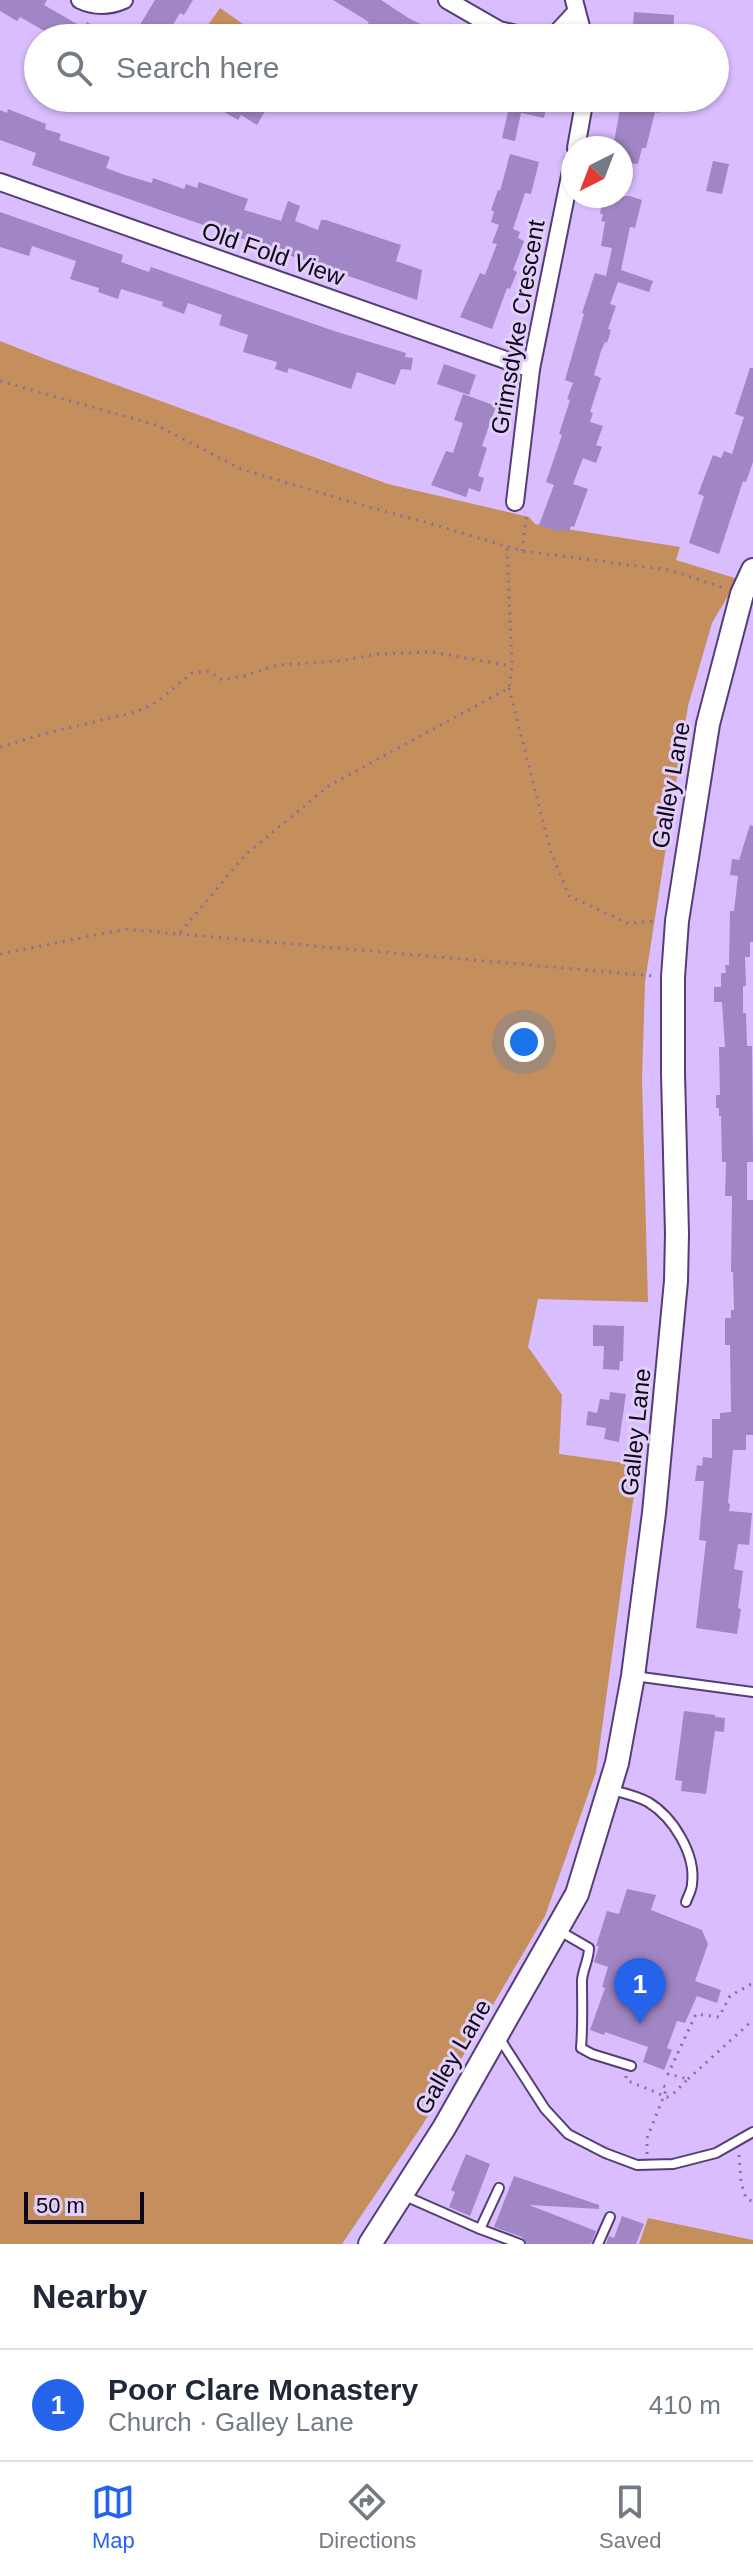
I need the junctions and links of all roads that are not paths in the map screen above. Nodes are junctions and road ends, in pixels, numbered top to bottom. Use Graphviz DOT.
graph roads {
  1 [pos="80,0"];
  2 [pos="124,0"];
  3 [pos="447,0"];
  4 [pos="575,6"];
  5 [pos="489,24"];
  6 [pos="562,24"];
  7 [pos="582,112"];
  8 [pos="578,136"];
  9 [pos="0,182"];
  10 [pos="564,208"];
  11 [pos="531,369"];
  12 [pos="515,502"];
  13 [pos="753,570"];
  14 [pos="633,1676"];
  15 [pos="753,1692"];
  16 [pos="609,1789"];
  17 [pos="686,1902"];
  18 [pos="557,1930"];
  19 [pos="497,2034"];
  20 [pos="631,2066"];
  21 [pos="753,2132"];
  22 [pos="499,2188"];
  23 [pos="400,2194"];
  24 [pos="610,2217"];
  25 [pos="480,2229"];
  26 [pos="370,2244"];
  27 [pos="520,2244"];
  28 [pos="598,2244"];
  1 -- 2 [label="street"];
  3 -- 5 [label="street"];
  4 -- 6 [label="street"];
  7 -- 8 [label="street"];
  9 -- 11 [label="street, Old Fold View"];
  10 -- 11 [label="street, Grimsdyke Crescent"];
  11 -- 12 [label="street, Grimsdyke Crescent"];
  13 -- 14 [label="street, Galley Lane"];
  14 -- 15 [label="lane"];
  14 -- 16 [label="street, Galley Lane"];
  16 -- 17 [label="lane"];
  16 -- 18 [label="street, Galley Lane"];
  18 -- 19 [label="street, Galley Lane"];
  18 -- 20 [label="lane"];
  19 -- 21 [label="lane"];
  19 -- 23 [label="street, Galley Lane"];
  22 -- 25 [label="lane"];
  23 -- 25 [label="lane"];
  23 -- 26 [label="street, Galley Lane"];
  24 -- 28 [label="lane"];
  25 -- 27 [label="lane"];
}
